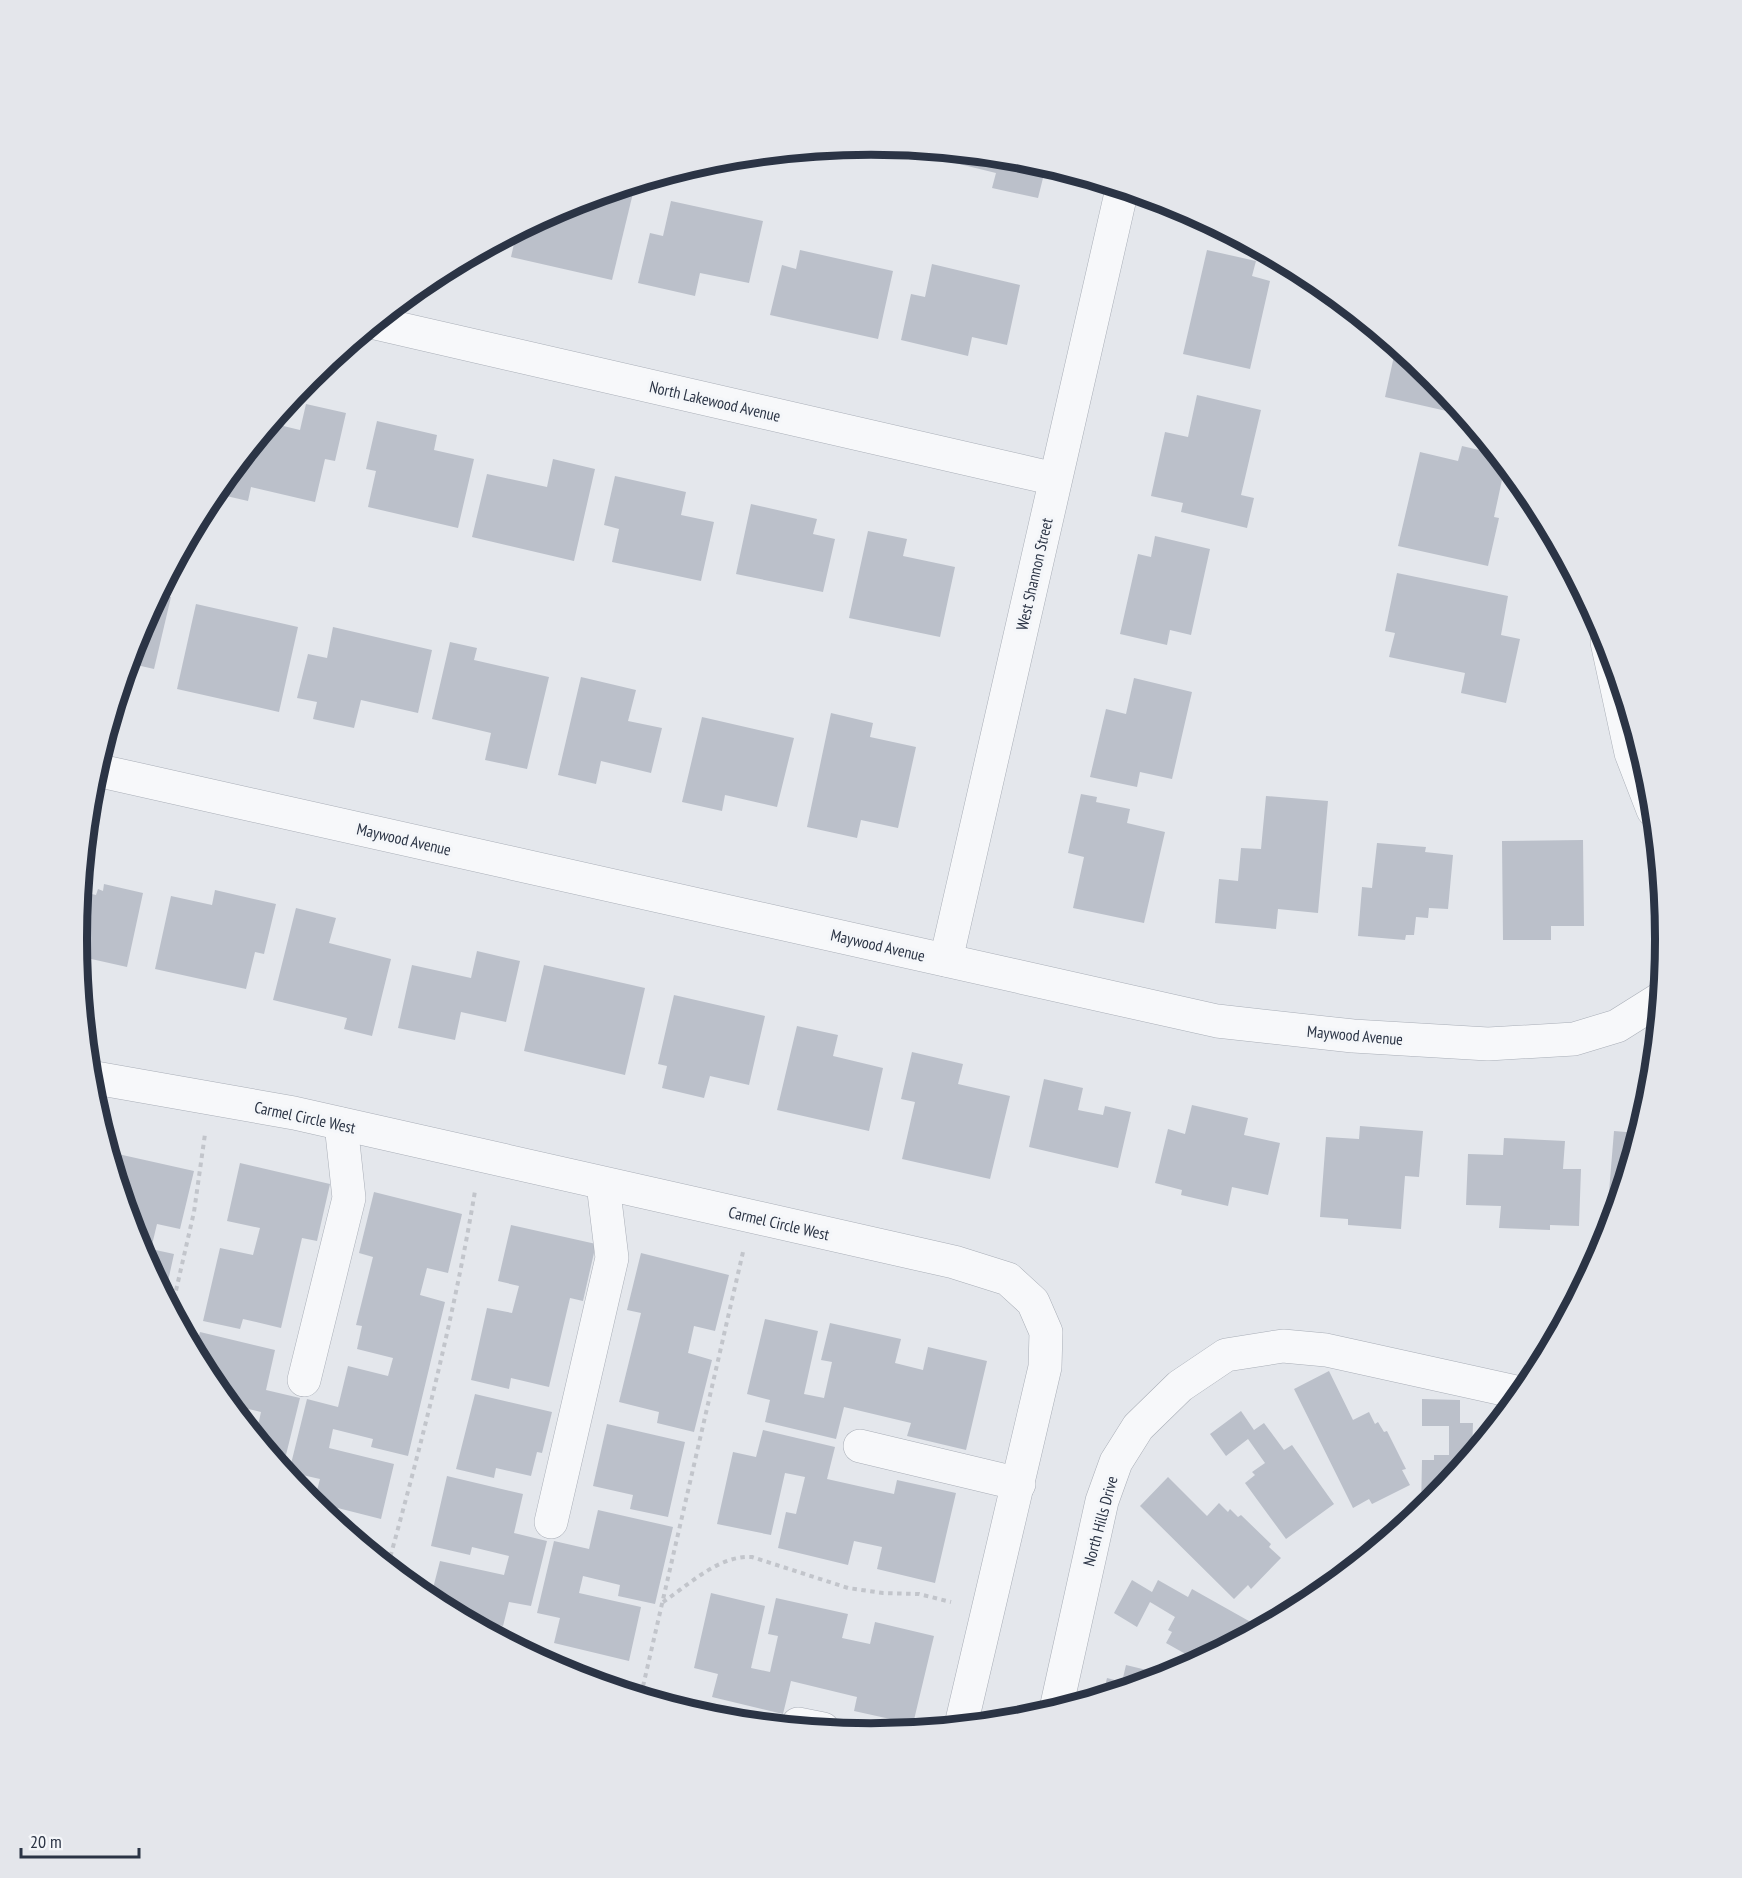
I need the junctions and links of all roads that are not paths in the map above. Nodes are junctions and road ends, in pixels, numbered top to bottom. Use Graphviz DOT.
graph roads {
  1 [pos="1120,196"];
  2 [pos="384,325"];
  3 [pos="1055,479"];
  4 [pos="1626,728"];
  5 [pos="1634,760"];
  6 [pos="105,772"];
  7 [pos="946,960"];
  8 [pos="1652,1004"];
  9 [pos="100,1079"];
  10 [pos="341,1124"];
  11 [pos="603,1184"];
  12 [pos="304,1380"];
  13 [pos="1511,1391"];
  14 [pos="860,1446"];
  15 [pos="1019,1485"];
  16 [pos="551,1522"];
  17 [pos="1058,1700"];
  18 [pos="963,1717"];
  1 -- 3 [label="street, West Shannon Street"];
  2 -- 3 [label="street, North Lakewood Avenue"];
  3 -- 7 [label="street, West Shannon Street"];
  4 -- 5 [label="street"];
  6 -- 7 [label="street, Maywood Avenue"];
  7 -- 8 [label="street, Maywood Avenue"];
  9 -- 10 [label="street, Carmel Circle West"];
  10 -- 11 [label="street, Carmel Circle West"];
  10 -- 12 [label="street"];
  11 -- 15 [label="street, Carmel Circle West"];
  11 -- 16 [label="street"];
  13 -- 17 [label="street, North Hills Drive"];
  14 -- 15 [label="street"];
  15 -- 18 [label="street, Carmel Circle West"];
}
